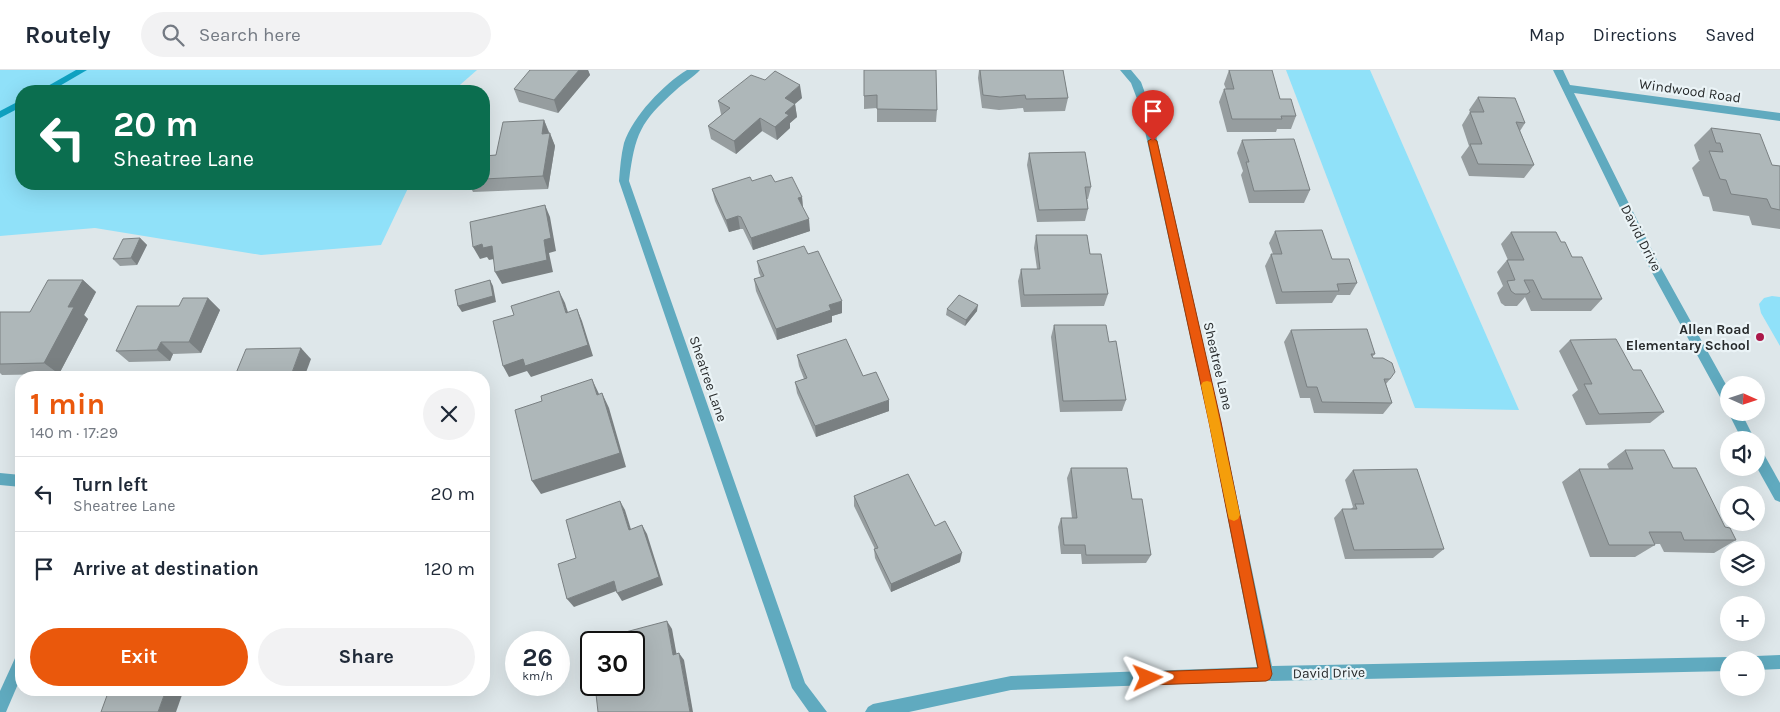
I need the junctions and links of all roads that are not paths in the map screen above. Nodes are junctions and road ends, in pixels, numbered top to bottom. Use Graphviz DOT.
graph roads {
  1 [pos="695,70"];
  2 [pos="1125,70"];
  3 [pos="1558,70"];
  4 [pos="1566,88"];
  5 [pos="1780,117"];
  6 [pos="1720,386"];
  7 [pos="1765,469"];
  8 [pos="0,479"];
  9 [pos="15,480"];
  10 [pos="1780,496"];
  11 [pos="1780,662"];
  12 [pos="1765,663"];
  13 [pos="1720,664"];
  14 [pos="15,674"];
  15 [pos="1266,674"];
  16 [pos="0,708"];
  17 [pos="820,712"];
  18 [pos="873,712"];
  1 -- 17 [label="street, Sheatree Lane"];
  2 -- 15 [label="street, Sheatree Lane"];
  3 -- 4 [label="street, David Drive"];
  4 -- 5 [label="street, Windwood Road"];
  4 -- 6 [label="street, David Drive"];
  7 -- 10 [label="street"];
  8 -- 9 [label="street"];
  11 -- 12 [label="street"];
  13 -- 15 [label="street, David Drive"];
  14 -- 16 [label="street"];
  15 -- 18 [label="street, David Drive"];
}
